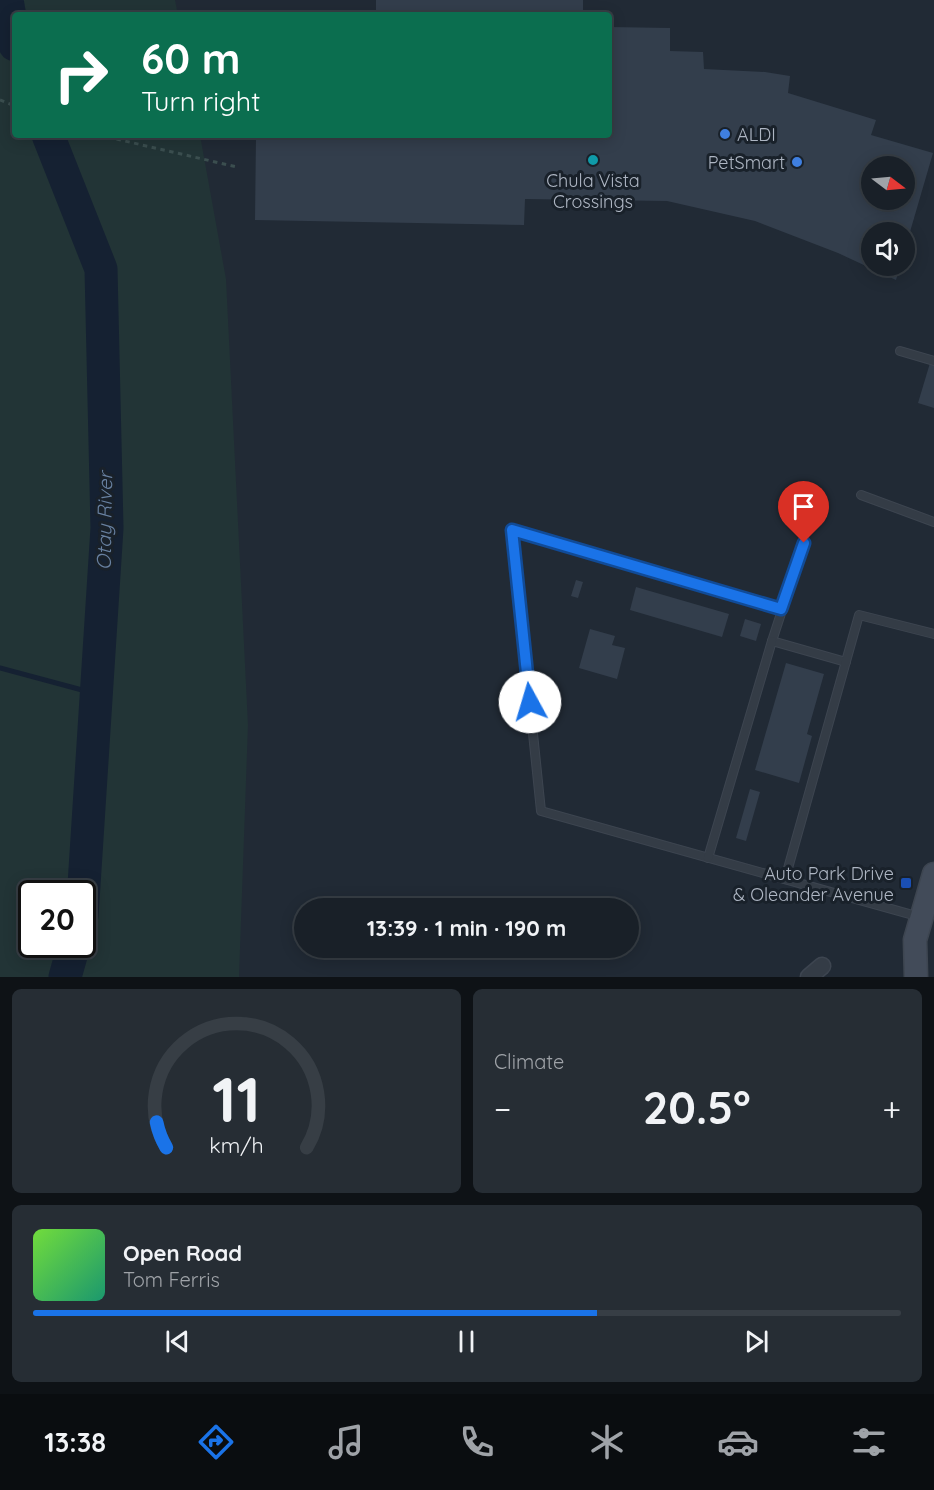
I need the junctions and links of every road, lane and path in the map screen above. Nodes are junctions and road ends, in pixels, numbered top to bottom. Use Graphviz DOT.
graph roads {
  1 [pos="112,138"];
  2 [pos="237,166"];
  3 [pos="900,351"];
  4 [pos="934,361"];
  5 [pos="861,495"];
  6 [pos="934,522"];
  7 [pos="804,543"];
  8 [pos="781,609"];
  9 [pos="934,634"];
  10 [pos="772,641"];
  11 [pos="846,662"];
  12 [pos="708,858"];
  13 [pos="934,874"];
  14 [pos="785,879"];
  15 [pos="922,917"];
  16 [pos="916,977"];
  1 -- 2 [label="path"];
  3 -- 4 [label="lane"];
  5 -- 6 [label="lane"];
  7 -- 8 [label="lane"];
  8 -- 10 [label="lane"];
  8 -- 12 [label="lane"];
  9 -- 11 [label="lane"];
  10 -- 11 [label="lane"];
  10 -- 12 [label="lane"];
  11 -- 14 [label="lane"];
  12 -- 14 [label="lane"];
  13 -- 15 [label="main road"];
  14 -- 15 [label="lane"];
  15 -- 16 [label="main road"];
}
